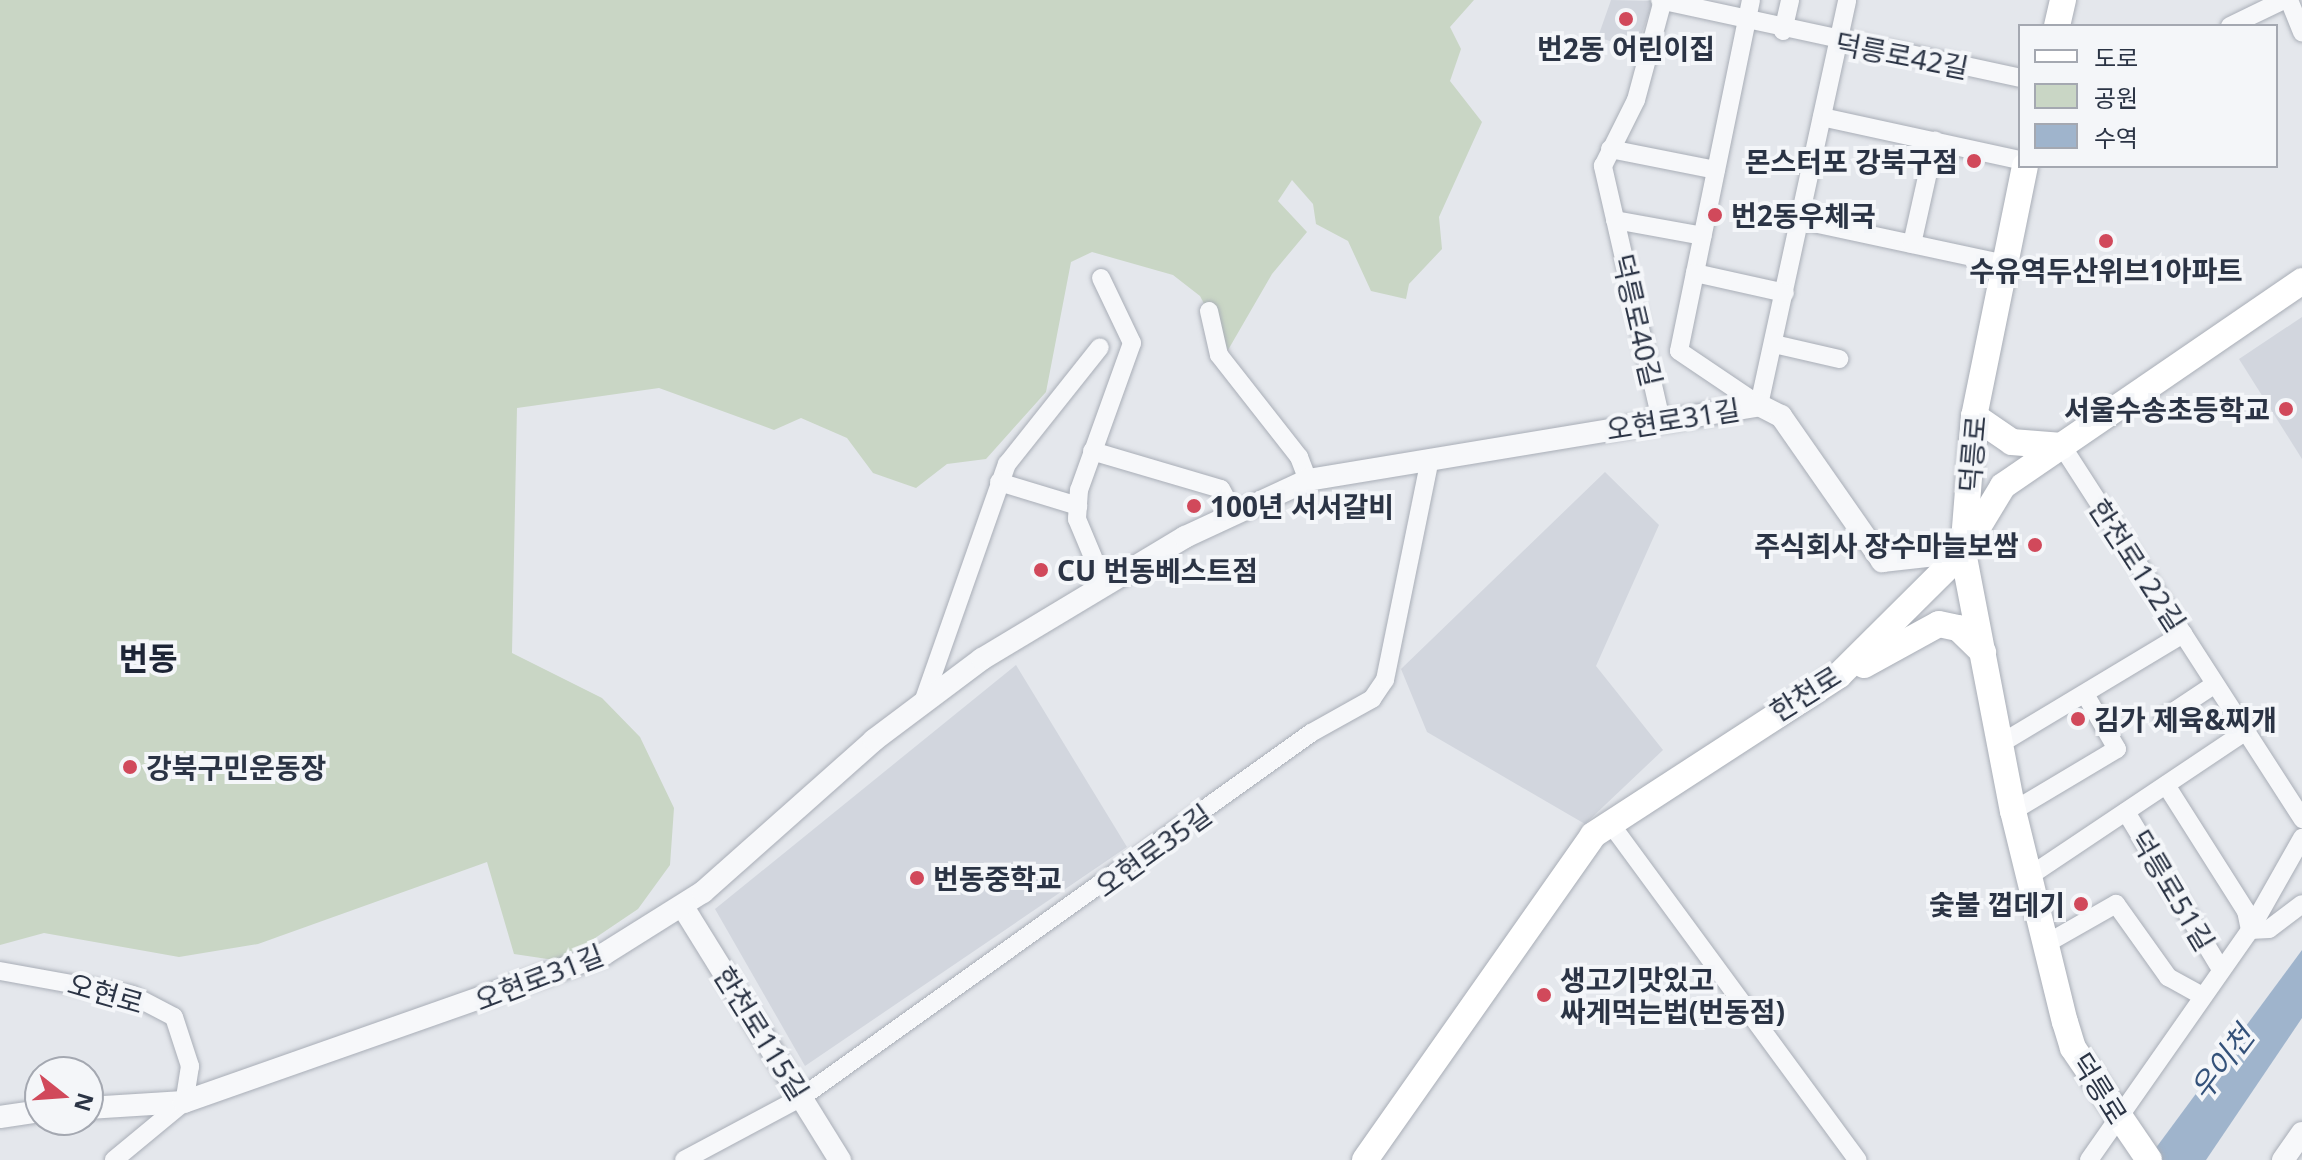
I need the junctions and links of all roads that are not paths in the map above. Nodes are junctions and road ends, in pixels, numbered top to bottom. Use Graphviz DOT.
graph roads {
  1 [pos="1662,0"];
  2 [pos="1751,0"];
  3 [pos="1790,0"];
  4 [pos="1847,0"];
  5 [pos="2063,0"];
  6 [pos="2286,0"];
  7 [pos="1746,24"];
  8 [pos="2057,24"];
  9 [pos="2234,24"];
  10 [pos="1783,31"];
  11 [pos="2302,32"];
  12 [pos="1838,42"];
  13 [pos="2018,78"];
  14 [pos="1822,117"];
  15 [pos="1935,141"];
  16 [pos="1610,149"];
  17 [pos="2018,160"];
  18 [pos="2025,168"];
  19 [pos="1716,170"];
  20 [pos="1615,220"];
  21 [pos="1800,220"];
  22 [pos="1703,236"];
  23 [pos="1912,244"];
  24 [pos="2006,264"];
  25 [pos="1695,273"];
  26 [pos="1101,278"];
  27 [pos="2302,281"];
  28 [pos="1785,293"];
  29 [pos="1209,311"];
  30 [pos="1774,344"];
  31 [pos="1100,347"];
  32 [pos="1839,359"];
  33 [pos="1759,405"];
  34 [pos="1974,416"];
  35 [pos="1661,420"];
  36 [pos="2062,446"];
  37 [pos="1092,451"];
  38 [pos="1430,459"];
  39 [pos="1308,480"];
  40 [pos="999,482"];
  41 [pos="1078,506"];
  42 [pos="1233,512"];
  43 [pos="1963,552"];
  44 [pos="1105,586"];
  45 [pos="2183,634"];
  46 [pos="1983,652"];
  47 [pos="1839,675"];
  48 [pos="2215,684"];
  49 [pos="2086,696"];
  50 [pos="922,705"];
  51 [pos="2164,718"];
  52 [pos="2246,731"];
  53 [pos="2000,744"];
  54 [pos="2166,785"];
  55 [pos="2013,811"];
  56 [pos="2126,812"];
  57 [pos="2302,819"];
  58 [pos="1610,823"];
  59 [pos="2302,838"];
  60 [pos="2028,877"];
  61 [pos="2302,904"];
  62 [pos="683,907"];
  63 [pos="2250,930"];
  64 [pos="2044,945"];
  65 [pos="2220,968"];
  66 [pos="0,971"];
  67 [pos="2200,995"];
  68 [pos="802,1097"];
  69 [pos="184,1102"];
  70 [pos="104,1107"];
  71 [pos="24,1113"];
  72 [pos="0,1117"];
  73 [pos="2126,1130"];
  74 [pos="2302,1133"];
  75 [pos="114,1160"];
  76 [pos="684,1160"];
  77 [pos="840,1160"];
  78 [pos="1365,1160"];
  79 [pos="1858,1160"];
  80 [pos="2089,1160"];
  81 [pos="2149,1160"];
  82 [pos="2283,1160"];
  1 -- 7 [label="street, 덕릉로42길"];
  1 -- 16 [label="street, 덕릉로40길"];
  2 -- 7 [label="street, 덕릉로40길"];
  3 -- 10 [label="street"];
  4 -- 12 [label="street"];
  5 -- 8 [label="main road"];
  6 -- 9 [label="street"];
  6 -- 11 [label="street"];
  7 -- 10 [label="street, 덕릉로42길"];
  7 -- 19 [label="street, 덕릉로40길"];
  10 -- 12 [label="street, 덕릉로42길"];
  12 -- 13 [label="street, 덕릉로42길"];
  12 -- 14 [label="street"];
  14 -- 15 [label="street"];
  14 -- 21 [label="street"];
  15 -- 17 [label="street"];
  15 -- 23 [label="street"];
  16 -- 19 [label="street"];
  16 -- 20 [label="street, 덕릉로40길"];
  18 -- 24 [label="main road, 덕릉로"];
  19 -- 22 [label="street, 덕릉로40길"];
  20 -- 22 [label="street, 덕릉로40길"];
  20 -- 35 [label="street, 덕릉로40길"];
  21 -- 23 [label="street"];
  21 -- 28 [label="street"];
  22 -- 25 [label="street, 덕릉로40길"];
  23 -- 24 [label="street"];
  24 -- 34 [label="main road, 덕릉로"];
  25 -- 28 [label="street"];
  25 -- 33 [label="street, 덕릉로40길"];
  26 -- 37 [label="street"];
  27 -- 36 [label="main road, 한천로"];
  28 -- 30 [label="street"];
  29 -- 39 [label="street"];
  30 -- 32 [label="street"];
  30 -- 33 [label="street"];
  31 -- 40 [label="street"];
  33 -- 35 [label="street, 오현로31길"];
  33 -- 43 [label="street, 오현로31길"];
  34 -- 36 [label="main road"];
  34 -- 43 [label="main road, 덕릉로"];
  35 -- 38 [label="street, 오현로31길"];
  36 -- 43 [label="main road, 한천로"];
  36 -- 45 [label="street, 한천로122길"];
  37 -- 41 [label="street"];
  37 -- 42 [label="street"];
  38 -- 39 [label="street, 오현로31길"];
  38 -- 68 [label="street, 오현로35길"];
  39 -- 42 [label="street, 오현로31길"];
  40 -- 41 [label="street"];
  40 -- 50 [label="street"];
  41 -- 44 [label="street"];
  42 -- 44 [label="street, 오현로31길"];
  43 -- 46 [label="main road, 덕릉로"];
  43 -- 47 [label="main road, 한천로"];
  44 -- 50 [label="street, 오현로31길"];
  45 -- 48 [label="street, 한천로122길"];
  45 -- 49 [label="street"];
  46 -- 47 [label="main road"];
  46 -- 53 [label="main road, 덕릉로"];
  47 -- 58 [label="main road, 한천로"];
  48 -- 51 [label="street"];
  48 -- 52 [label="street, 한천로122길"];
  49 -- 53 [label="street"];
  49 -- 55 [label="street"];
  50 -- 62 [label="street, 오현로31길"];
  52 -- 54 [label="street"];
  52 -- 57 [label="street, 한천로122길"];
  53 -- 55 [label="main road, 덕릉로"];
  54 -- 56 [label="street"];
  54 -- 63 [label="street"];
  55 -- 60 [label="main road, 덕릉로"];
  56 -- 60 [label="street"];
  56 -- 65 [label="street, 덕릉로51길"];
  58 -- 78 [label="main road, 한천로"];
  58 -- 79 [label="street"];
  59 -- 63 [label="street"];
  60 -- 64 [label="main road, 덕릉로"];
  61 -- 63 [label="street, 덕릉로51길"];
  62 -- 68 [label="street, 한천로115길"];
  62 -- 69 [label="street, 오현로31길"];
  63 -- 65 [label="street, 덕릉로51길"];
  64 -- 67 [label="street, 덕릉로51길"];
  64 -- 73 [label="main road, 덕릉로"];
  65 -- 67 [label="street, 덕릉로51길"];
  66 -- 69 [label="street, 오현로"];
  67 -- 73 [label="street, 덕릉로51길"];
  68 -- 76 [label="street, 오현로35길"];
  68 -- 77 [label="street, 한천로115길"];
  69 -- 70 [label="street, 오현로31길"];
  69 -- 75 [label="street"];
  71 -- 72 [label="street"];
  73 -- 80 [label="street, 덕릉로51길"];
  73 -- 81 [label="main road, 덕릉로"];
  74 -- 82 [label="street"];
}
